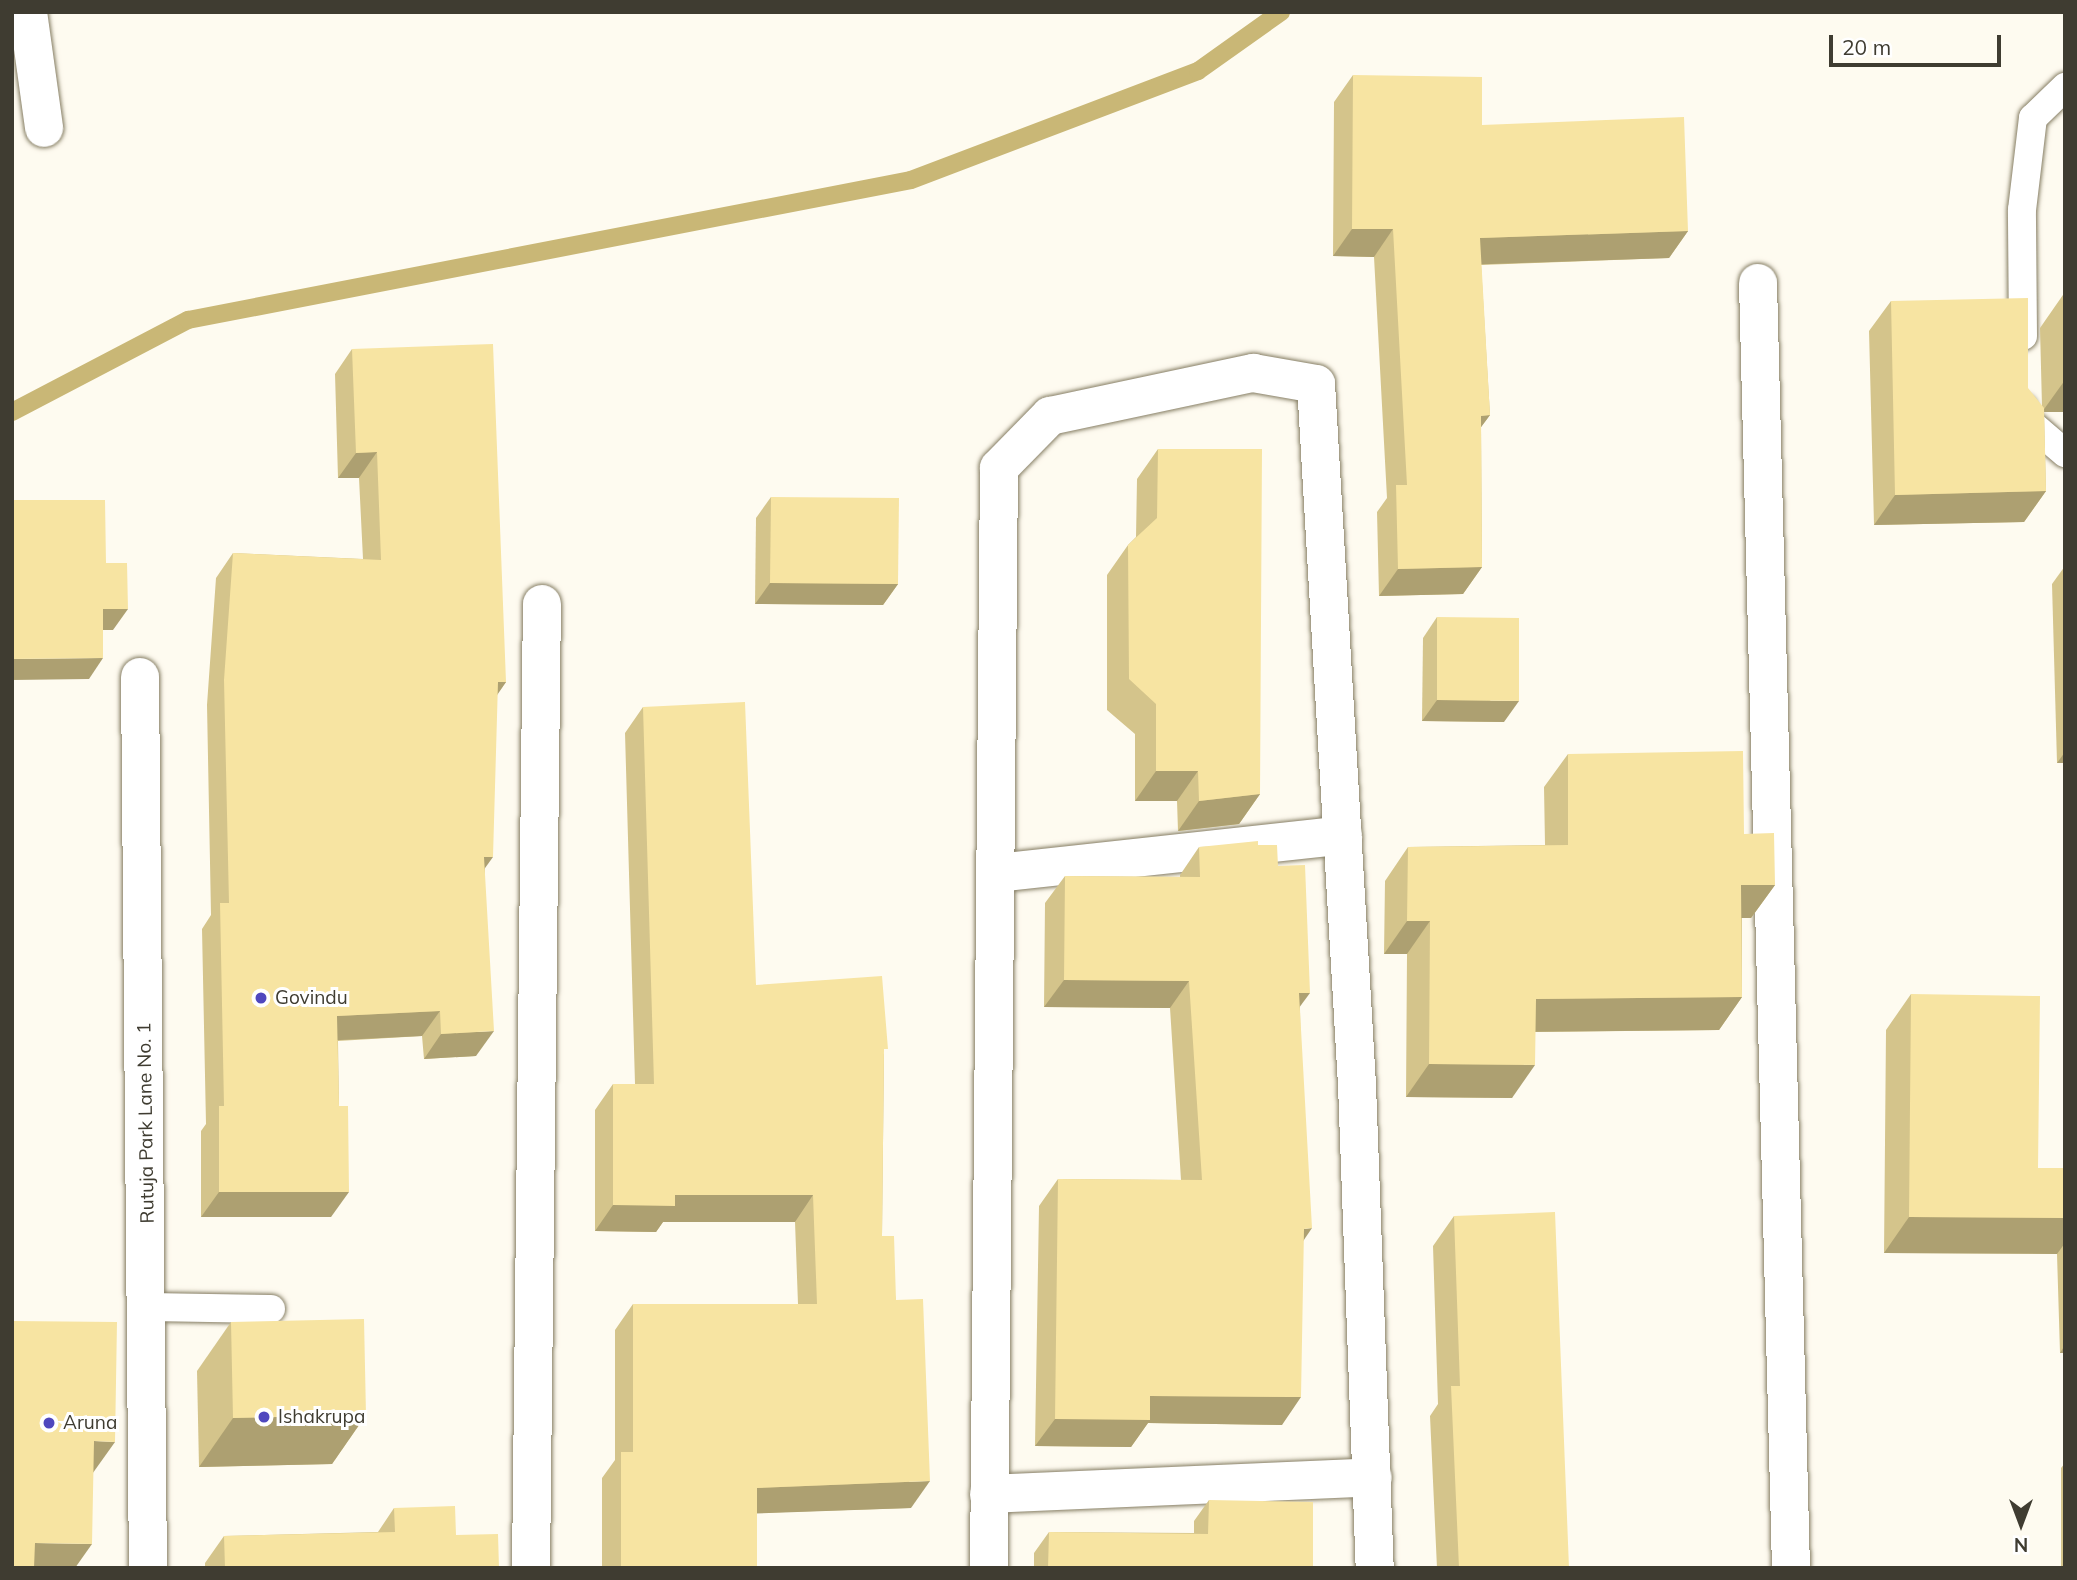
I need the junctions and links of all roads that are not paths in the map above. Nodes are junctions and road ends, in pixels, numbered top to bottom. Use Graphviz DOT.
graph roads {
  1 [pos="28,12"];
  2 [pos="2065,87"];
  3 [pos="44,128"];
  4 [pos="1758,283"];
  5 [pos="2065,453"];
  6 [pos="542,604"];
  7 [pos="140,677"];
  8 [pos="1343,835"];
  9 [pos="996,873"];
  10 [pos="148,1307"];
  11 [pos="271,1309"];
  12 [pos="1373,1478"];
  13 [pos="989,1493"];
  14 [pos="148,1568"];
  15 [pos="531,1568"];
  16 [pos="989,1568"];
  17 [pos="1375,1568"];
  18 [pos="1791,1568"];
  1 -- 3 [label="street"];
  2 -- 5 [label="lane"];
  4 -- 18 [label="street"];
  6 -- 15 [label="street"];
  7 -- 10 [label="street, Rutuja Park Lane No. 1"];
  8 -- 9 [label="street"];
  8 -- 9 [label="street"];
  8 -- 12 [label="street"];
  9 -- 13 [label="street"];
  10 -- 11 [label="lane"];
  10 -- 14 [label="street, Rutuja Park Lane No. 1"];
  12 -- 13 [label="street"];
  12 -- 17 [label="street"];
  13 -- 16 [label="street"];
}
